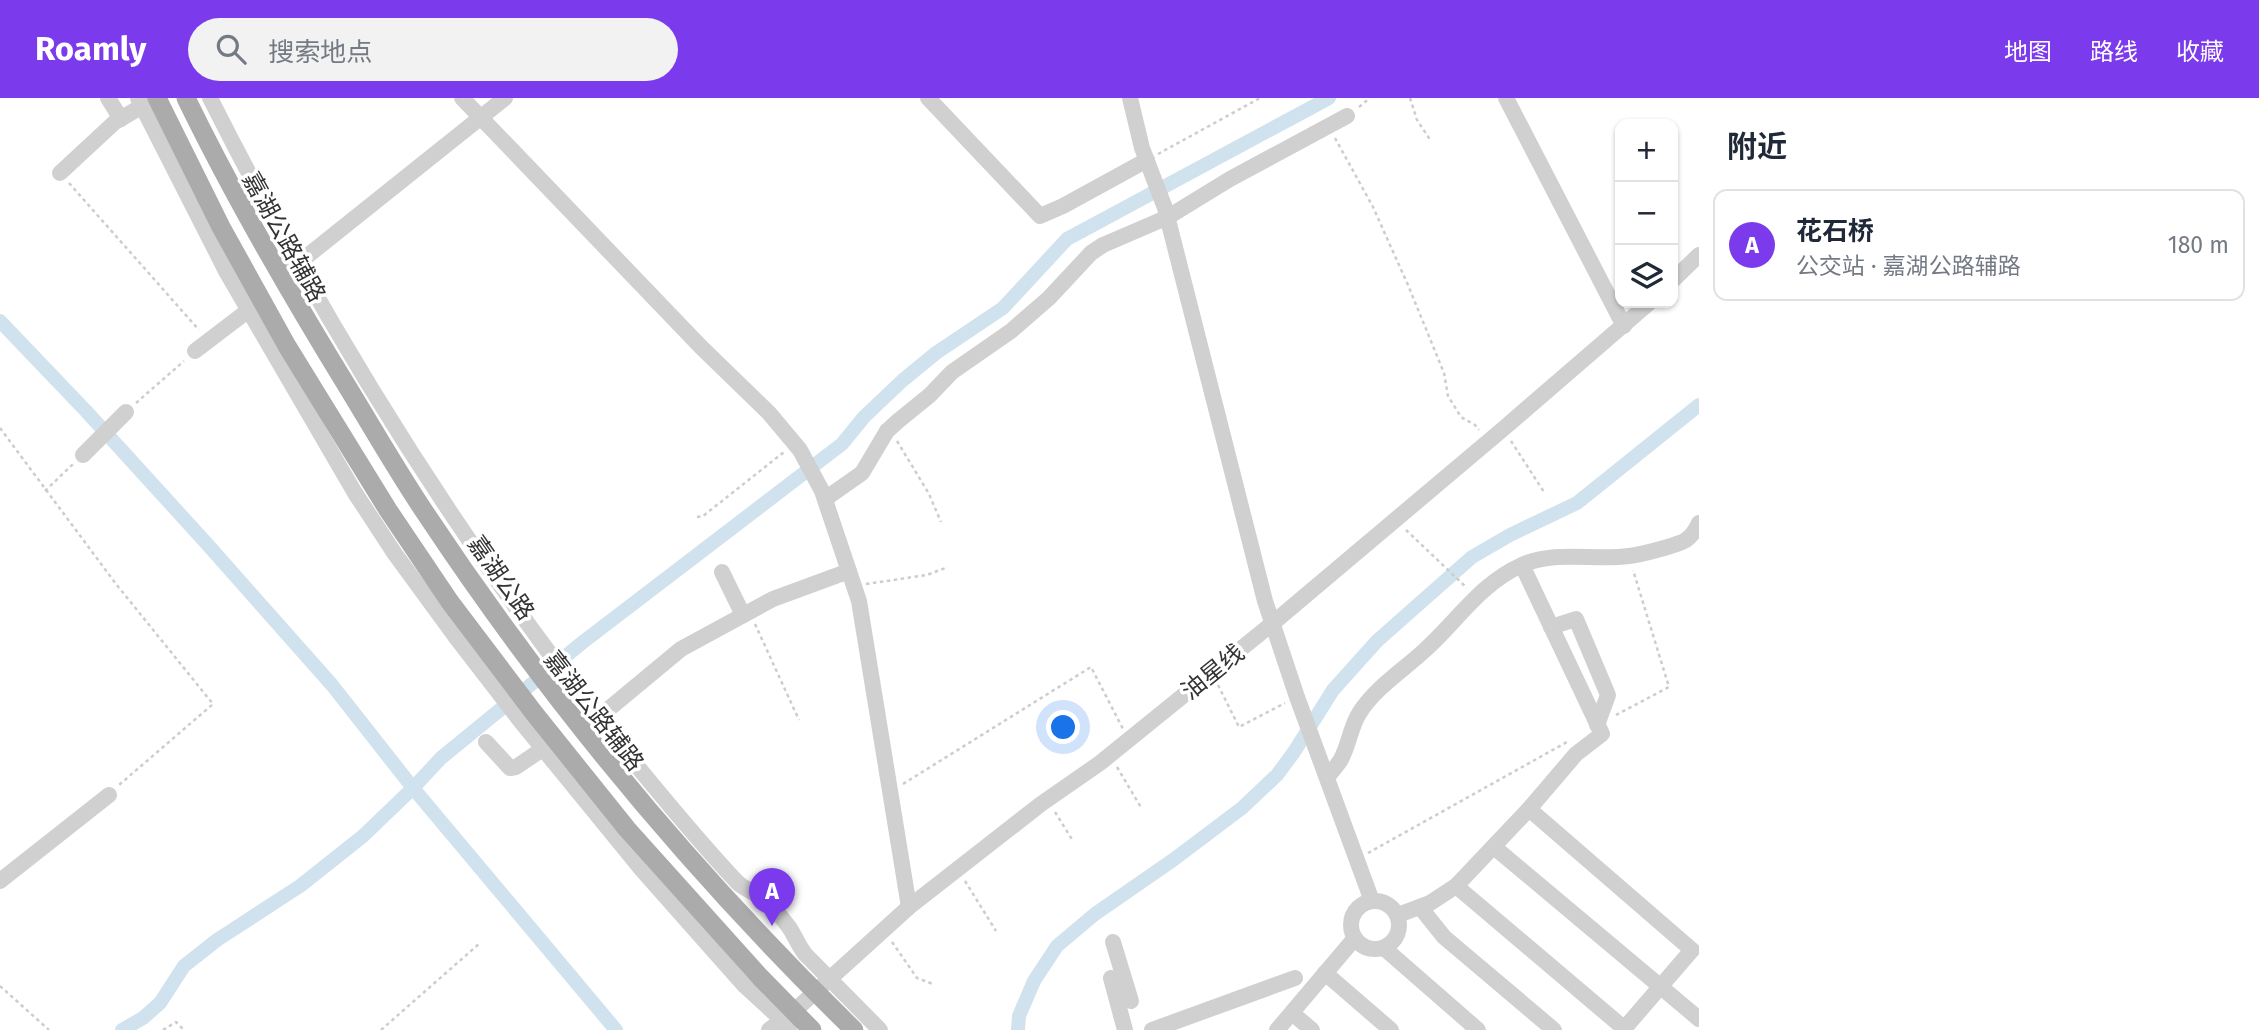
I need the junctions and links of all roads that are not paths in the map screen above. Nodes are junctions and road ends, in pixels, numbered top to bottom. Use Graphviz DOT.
graph roads {
  1 [pos="108,98"];
  2 [pos="186,98"];
  3 [pos="210,98"];
  4 [pos="462,98"];
  5 [pos="505,98"];
  6 [pos="928,98"];
  7 [pos="1130,98"];
  8 [pos="1506,98"];
  9 [pos="148,100"];
  10 [pos="1347,116"];
  11 [pos="480,118"];
  12 [pos="121,119"];
  13 [pos="1148,165"];
  14 [pos="60,173"];
  15 [pos="1166,212"];
  16 [pos="1699,255"];
  17 [pos="298,263"];
  18 [pos="1678,275"];
  19 [pos="281,277"];
  20 [pos="255,306"];
  21 [pos="1643,308"];
  22 [pos="1624,326"];
  23 [pos="195,351"];
  24 [pos="126,412"];
  25 [pos="83,455"];
  26 [pos="823,495"];
  27 [pos="1699,523"];
  28 [pos="1522,565"];
  29 [pos="722,572"];
  30 [pos="852,579"];
  31 [pos="746,613"];
  32 [pos="1273,623"];
  33 [pos="1551,627"];
  34 [pos="599,717"];
  35 [pos="528,718"];
  36 [pos="1597,725"];
  37 [pos="486,741"];
  38 [pos="544,748"];
  39 [pos="1327,778"];
  40 [pos="109,795"];
  41 [pos="1529,809"];
  42 [pos="1493,847"];
  43 [pos="0,881"];
  44 [pos="1456,886"];
  45 [pos="1371,901"];
  46 [pos="909,907"];
  47 [pos="1420,907"];
  48 [pos="1398,915"];
  49 [pos="1355,938"];
  50 [pos="1113,942"];
  51 [pos="1384,948"];
  52 [pos="1325,973"];
  53 [pos="1295,978"];
  54 [pos="1116,982"];
  55 [pos="823,986"];
  56 [pos="1660,987"];
  57 [pos="1131,1001"];
  58 [pos="1292,1013"];
  59 [pos="1699,1020"];
  60 [pos="783,1023"];
  61 [pos="812,1030"];
  62 [pos="854,1030"];
  63 [pos="880,1030"];
  64 [pos="1125,1030"];
  65 [pos="1152,1030"];
  66 [pos="1277,1030"];
  67 [pos="1312,1030"];
  68 [pos="1391,1030"];
  69 [pos="1478,1030"];
  70 [pos="1554,1030"];
  71 [pos="1624,1030"];
  1 -- 12 [label="street"];
  2 -- 19 [label="main road, 嘉湖公路"];
  3 -- 17 [label="street, 嘉湖公路辅路"];
  4 -- 11 [label="street"];
  5 -- 11 [label="street"];
  6 -- 13 [label="street"];
  7 -- 13 [label="street"];
  8 -- 22 [label="street"];
  9 -- 12 [label="street"];
  9 -- 20 [label="main road"];
  10 -- 15 [label="street"];
  11 -- 17 [label="street"];
  11 -- 26 [label="street"];
  12 -- 14 [label="street"];
  13 -- 15 [label="street"];
  15 -- 26 [label="street"];
  15 -- 32 [label="street"];
  16 -- 18 [label="street"];
  17 -- 19 [label="street"];
  17 -- 34 [label="street, 嘉湖公路辅路"];
  19 -- 55 [label="main road, 嘉湖公路"];
  20 -- 23 [label="street"];
  20 -- 35 [label="main road"];
  21 -- 22 [label="street, 油星线"];
  22 -- 32 [label="street, 油星线"];
  24 -- 25 [label="street"];
  26 -- 30 [label="street"];
  27 -- 28 [label="street"];
  28 -- 33 [label="street"];
  28 -- 39 [label="street"];
  29 -- 31 [label="street"];
  30 -- 31 [label="street"];
  30 -- 46 [label="street"];
  31 -- 34 [label="street"];
  32 -- 39 [label="street"];
  32 -- 46 [label="street, 油星线"];
  33 -- 36 [label="street"];
  33 -- 36 [label="street"];
  34 -- 55 [label="street, 嘉湖公路辅路"];
  35 -- 38 [label="street"];
  35 -- 60 [label="main road"];
  36 -- 41 [label="street"];
  37 -- 38 [label="street"];
  38 -- 60 [label="street"];
  39 -- 45 [label="street"];
  40 -- 43 [label="street"];
  41 -- 42 [label="street"];
  41 -- 56 [label="street"];
  42 -- 44 [label="street"];
  42 -- 56 [label="street"];
  44 -- 47 [label="street"];
  44 -- 71 [label="street"];
  45 -- 48 [label="street"];
  45 -- 49 [label="street"];
  46 -- 55 [label="street, 油星线"];
  47 -- 48 [label="street"];
  47 -- 70 [label="street"];
  48 -- 51 [label="street"];
  49 -- 51 [label="street"];
  49 -- 52 [label="street"];
  50 -- 54 [label="street"];
  51 -- 69 [label="street"];
  52 -- 58 [label="street"];
  52 -- 68 [label="street"];
  53 -- 65 [label="street"];
  54 -- 57 [label="street"];
  54 -- 64 [label="street"];
  55 -- 60 [label="street, 油星线"];
  55 -- 62 [label="main road, 嘉湖公路"];
  55 -- 63 [label="street, 嘉湖公路辅路"];
  56 -- 59 [label="street"];
  56 -- 71 [label="street"];
  58 -- 66 [label="street"];
  58 -- 67 [label="street"];
  60 -- 61 [label="main road"];
}
